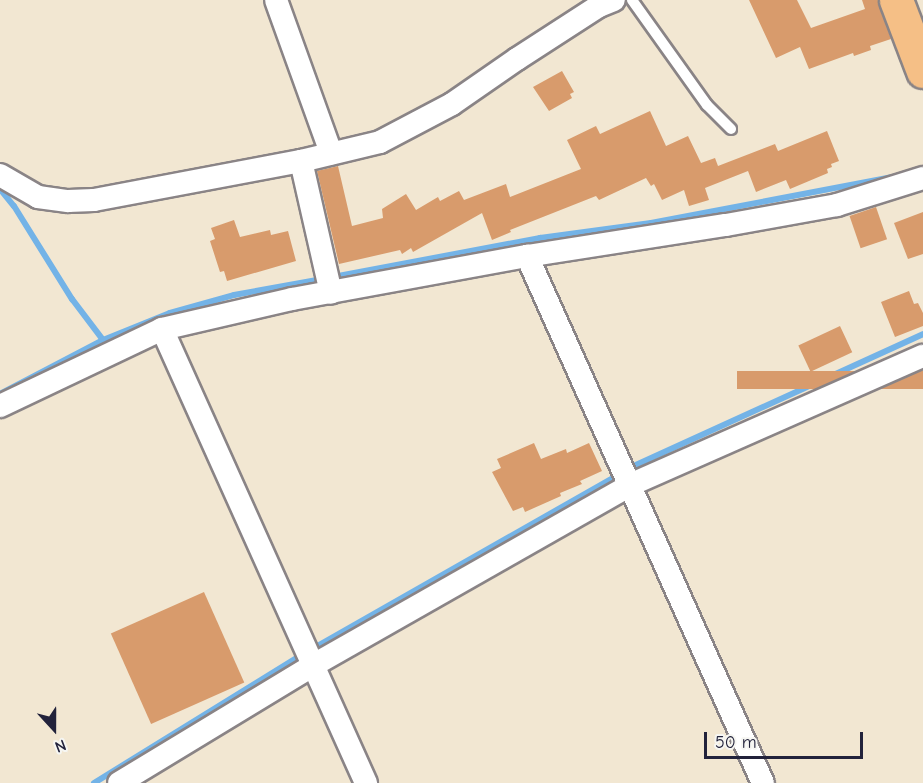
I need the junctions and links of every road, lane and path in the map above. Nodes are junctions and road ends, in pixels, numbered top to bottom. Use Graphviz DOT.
graph roads {
  1 [pos="276,0"];
  2 [pos="614,0"];
  3 [pos="632,0"];
  4 [pos="896,0"];
  5 [pos="923,71"];
  6 [pos="731,129"];
  7 [pos="331,153"];
  8 [pos="301,161"];
  9 [pos="0,176"];
  10 [pos="923,178"];
  11 [pos="527,256"];
  12 [pos="331,293"];
  13 [pos="162,329"];
  14 [pos="923,356"];
  15 [pos="0,406"];
  16 [pos="630,485"];
  17 [pos="312,666"];
  18 [pos="119,783"];
  19 [pos="366,783"];
  20 [pos="763,783"];
  1 -- 7 [label="street"];
  2 -- 7 [label="street"];
  3 -- 6 [label="lane"];
  4 -- 5 [label="main road"];
  7 -- 8 [label="street"];
  8 -- 9 [label="street"];
  8 -- 12 [label="street"];
  10 -- 11 [label="street"];
  11 -- 12 [label="street"];
  11 -- 16 [label="street"];
  12 -- 13 [label="street"];
  13 -- 15 [label="street"];
  13 -- 17 [label="street"];
  14 -- 16 [label="street"];
  16 -- 17 [label="street"];
  16 -- 20 [label="street"];
  17 -- 18 [label="street"];
  17 -- 19 [label="street"];
}
